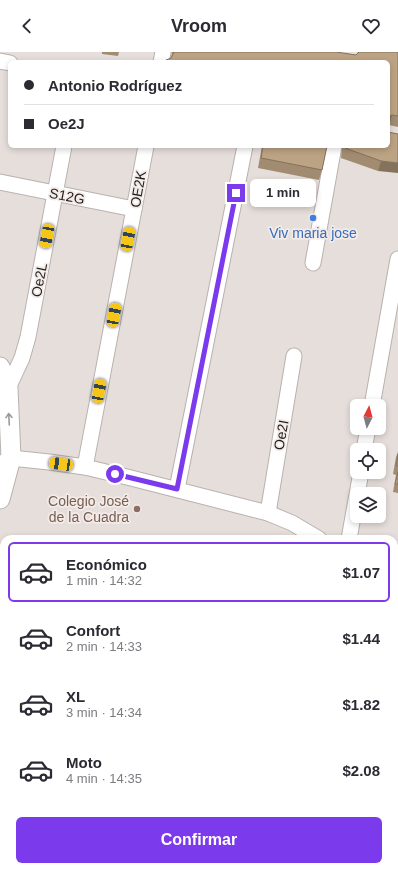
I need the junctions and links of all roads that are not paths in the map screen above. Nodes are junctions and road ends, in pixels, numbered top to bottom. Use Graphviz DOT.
graph roads {
  1 [pos="64,148"];
  2 [pos="146,148"];
  3 [pos="245,148"];
  4 [pos="334,148"];
  5 [pos="0,182"];
  6 [pos="55,193"];
  7 [pos="134,209"];
  8 [pos="398,259"];
  9 [pos="314,263"];
  10 [pos="395,295"];
  11 [pos="294,356"];
  12 [pos="0,367"];
  13 [pos="8,388"];
  14 [pos="373,399"];
  15 [pos="6,461"];
  16 [pos="85,467"];
  17 [pos="0,476"];
  18 [pos="360,479"];
  19 [pos="177,489"];
  20 [pos="0,499"];
  21 [pos="268,513"];
  22 [pos="312,535"];
  23 [pos="350,535"];
  1 -- 6 [label="street, Oe2L"];
  2 -- 7 [label="street, OE2K"];
  3 -- 19 [label="street"];
  4 -- 9 [label="street"];
  5 -- 6 [label="street, S12G"];
  6 -- 7 [label="street, S12G"];
  6 -- 13 [label="street, Oe2L"];
  7 -- 16 [label="street, OE2K"];
  8 -- 10 [label="street"];
  10 -- 14 [label="street"];
  11 -- 21 [label="street, Oe2I"];
  12 -- 13 [label="main road"];
  15 -- 13 [label="main road, one-way"];
  15 -- 16 [label="street"];
  15 -- 17 [label="street"];
  15 -- 20 [label="main road"];
  16 -- 19 [label="street"];
  18 -- 23 [label="street"];
  19 -- 21 [label="street"];
  21 -- 22 [label="street"];
}
